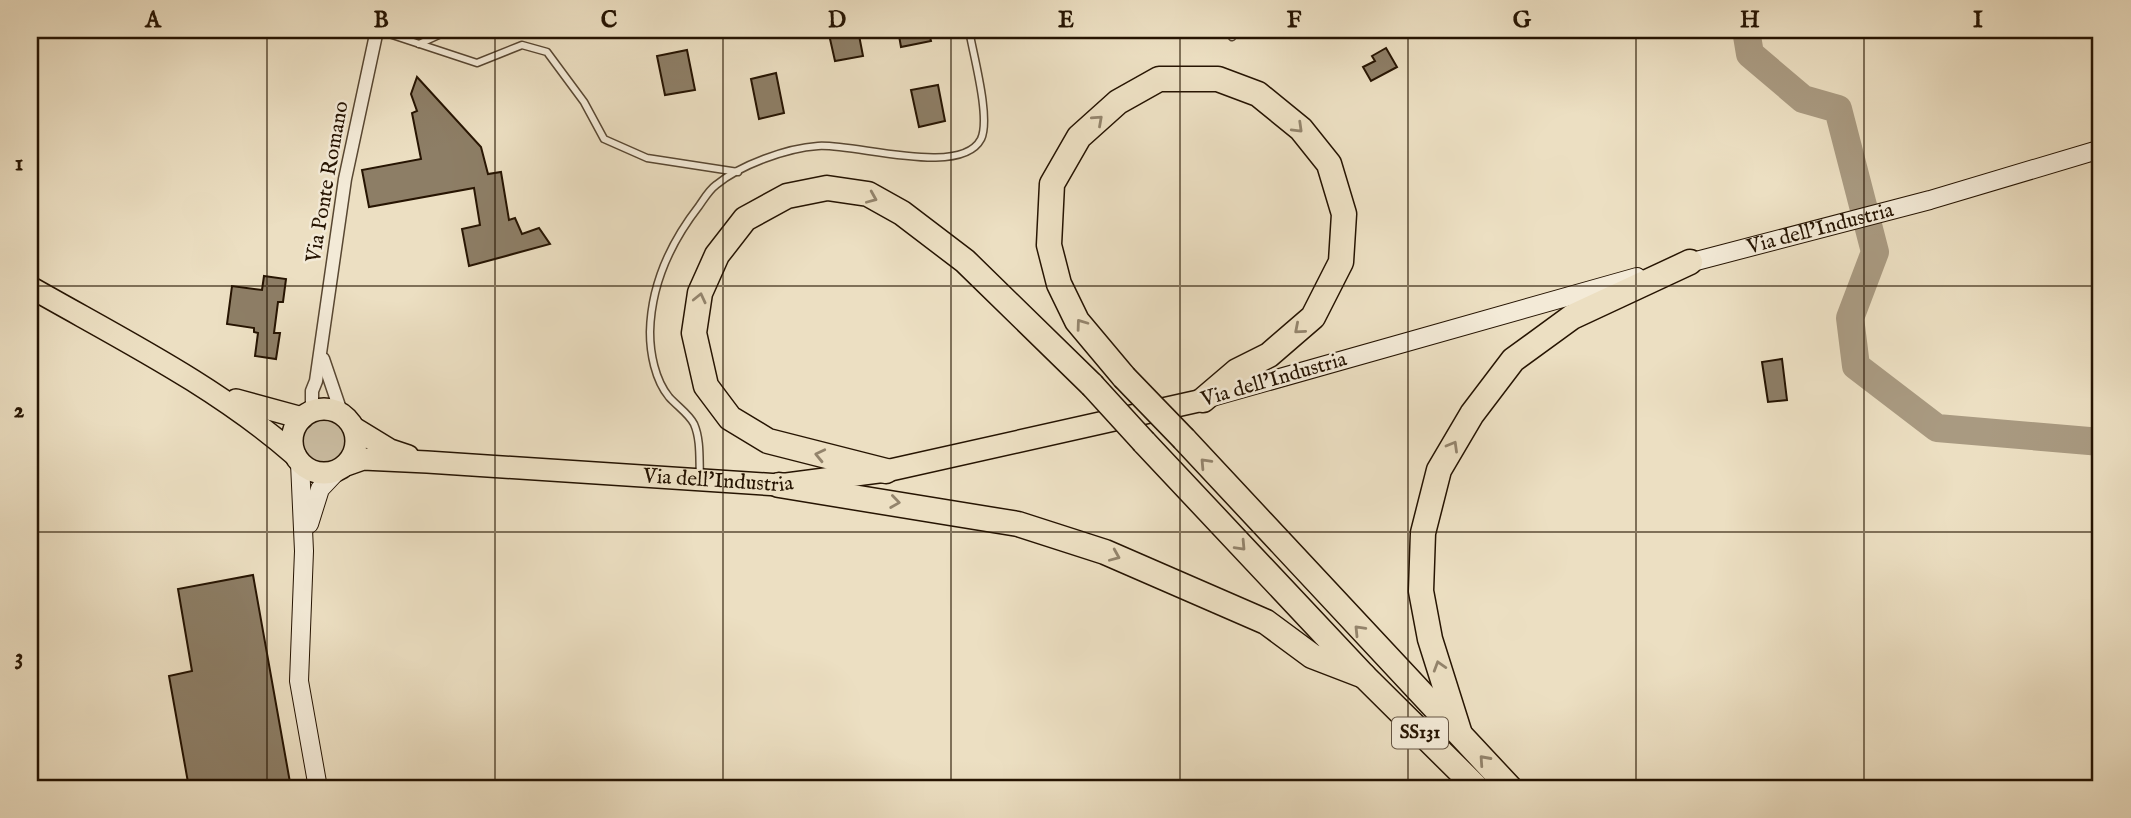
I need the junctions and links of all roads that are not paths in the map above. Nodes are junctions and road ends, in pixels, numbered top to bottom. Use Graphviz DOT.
graph roads {
  1 [pos="377,30"];
  2 [pos="450,30"];
  3 [pos="969,30"];
  4 [pos="419,44"];
  5 [pos="2101,149"];
  6 [pos="740,172"];
  7 [pos="1690,262"];
  8 [pos="30,287"];
  9 [pos="322,341"];
  10 [pos="215,392"];
  11 [pos="1203,400"];
  12 [pos="307,415"];
  13 [pos="348,421"];
  14 [pos="298,459"];
  15 [pos="427,462"];
  16 [pos="342,468"];
  17 [pos="886,471"];
  18 [pos="701,482"];
  19 [pos="779,485"];
  20 [pos="304,551"];
  21 [pos="1364,676"];
  22 [pos="1459,731"];
  23 [pos="318,788"];
  24 [pos="1477,788"];
  25 [pos="1510,788"];
  1 -- 4 [label="lane"];
  1 -- 9 [label="street, Via Ponte Romano"];
  2 -- 4 [label="lane"];
  3 -- 6 [label="lane"];
  4 -- 6 [label="lane"];
  5 -- 7 [label="main road, Via dell'Industria"];
  6 -- 18 [label="lane"];
  7 -- 11 [label="main road, Via dell'Industria"];
  22 -- 7 [label="highway, one-way"];
  8 -- 10 [label="main road"];
  9 -- 12 [label="street, Via Ponte Romano"];
  9 -- 13 [label="street, Via Ponte Romano"];
  10 -- 12 [label="main road"];
  10 -- 14 [label="main road"];
  11 -- 17 [label="main road, Via dell'Industria"];
  22 -- 11 [label="highway, one-way, bridge"];
  12 -- 13 [label="main road"];
  12 -- 14 [label="main road"];
  13 -- 15 [label="main road, Via dell'Industria"];
  13 -- 16 [label="main road"];
  14 -- 16 [label="main road"];
  14 -- 20 [label="main road"];
  15 -- 16 [label="main road, Via dell'Industria"];
  15 -- 18 [label="main road, Via dell'Industria"];
  16 -- 20 [label="main road"];
  17 -- 19 [label="main road, Via dell'Industria"];
  17 -- 21 [label="highway, one-way, bridge"];
  18 -- 19 [label="main road, Via dell'Industria"];
  19 -- 21 [label="highway, one-way"];
  20 -- 23 [label="main road"];
  21 -- 24 [label="highway, SS131"];
  25 -- 22 [label="highway, SS131, one-way"];
}
